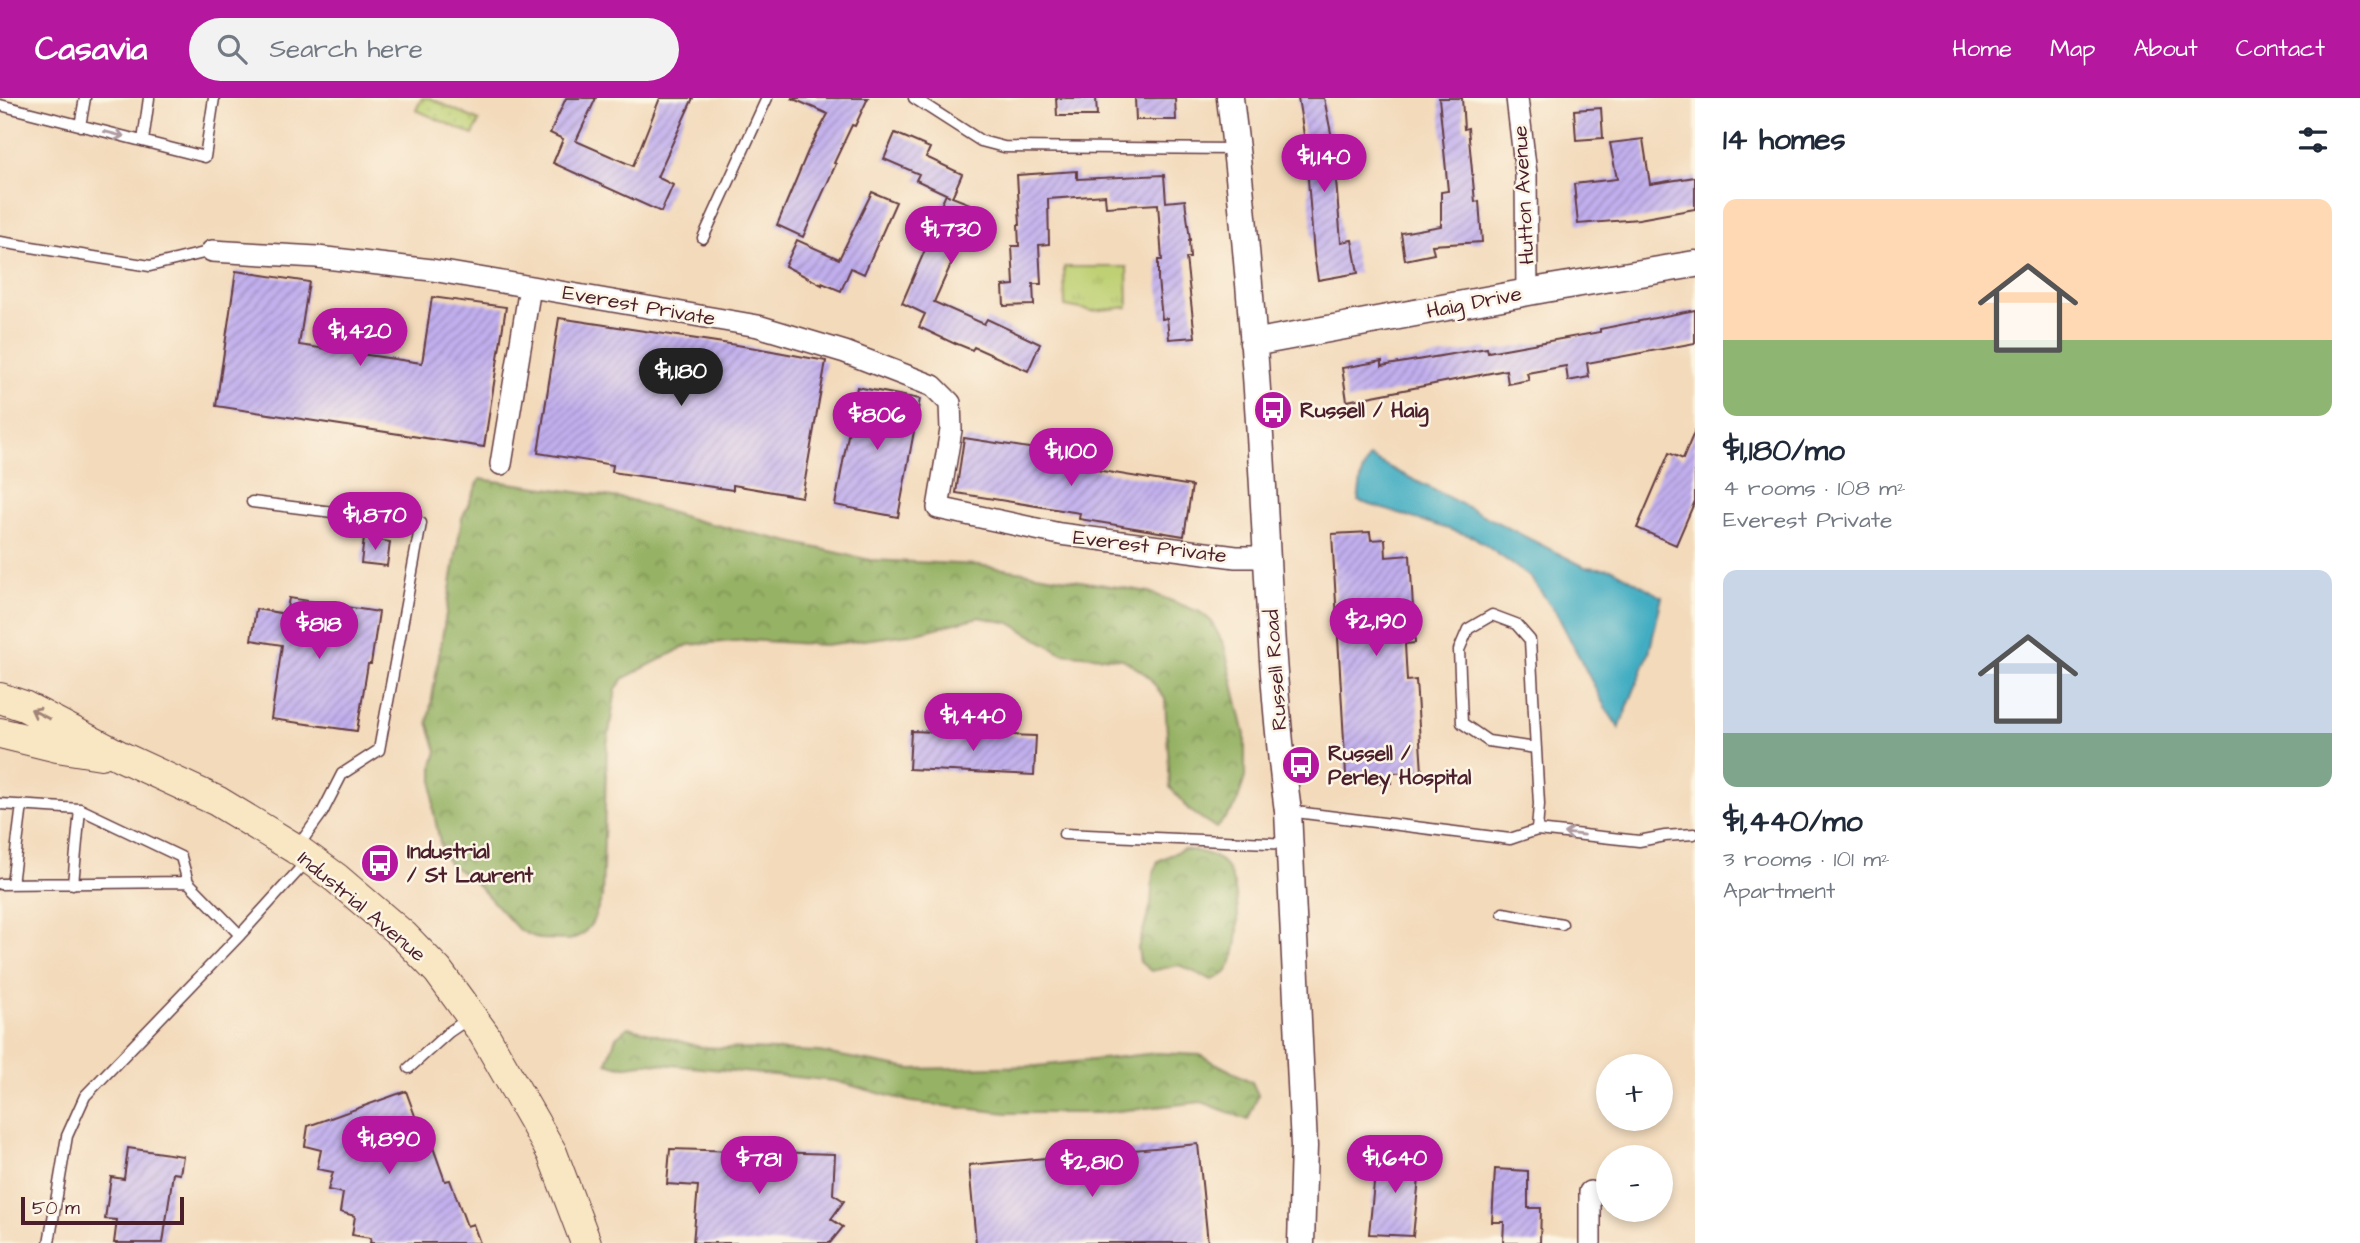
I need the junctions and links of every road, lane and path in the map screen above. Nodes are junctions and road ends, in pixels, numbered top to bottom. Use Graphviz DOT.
graph roads {
  1 [pos="85,98"];
  2 [pos="149,98"];
  3 [pos="214,98"];
  4 [pos="767,98"];
  5 [pos="914,98"];
  6 [pos="1230,98"];
  7 [pos="1517,98"];
  8 [pos="14,103"];
  9 [pos="0,105"];
  10 [pos="80,125"];
  11 [pos="143,141"];
  12 [pos="1236,149"];
  13 [pos="703,238"];
  14 [pos="0,242"];
  15 [pos="212,251"];
  16 [pos="1695,264"];
  17 [pos="530,287"];
  18 [pos="1527,293"];
  19 [pos="1253,343"];
  20 [pos="501,464"];
  21 [pos="252,502"];
  22 [pos="1266,557"];
  23 [pos="0,698"];
  24 [pos="0,733"];
  25 [pos="1536,748"];
  26 [pos="122,757"];
  27 [pos="0,804"];
  28 [pos="22,805"];
  29 [pos="80,809"];
  30 [pos="1288,811"];
  31 [pos="1537,830"];
  32 [pos="1064,834"];
  33 [pos="1694,834"];
  34 [pos="1290,844"];
  35 [pos="302,854"];
  36 [pos="188,882"];
  37 [pos="6,884"];
  38 [pos="73,884"];
  39 [pos="1503,913"];
  40 [pos="1562,923"];
  41 [pos="240,935"];
  42 [pos="471,1017"];
  43 [pos="409,1068"];
  44 [pos="1590,1192"];
  45 [pos="49,1243"];
  46 [pos="586,1243"];
  47 [pos="1301,1243"];
  48 [pos="1590,1243"];
  1 -- 10 [label="lane"];
  2 -- 11 [label="lane"];
  3 -- 11 [label="lane"];
  4 -- 13 [label="lane"];
  5 -- 12 [label="lane"];
  6 -- 12 [label="street, Russell Road"];
  7 -- 18 [label="street, Hutton Avenue"];
  8 -- 9 [label="lane"];
  8 -- 10 [label="lane"];
  10 -- 11 [label="lane, one-way"];
  12 -- 19 [label="street, Russell Road"];
  14 -- 15 [label="lane"];
  15 -- 17 [label="street, Everest Private"];
  16 -- 18 [label="street, Haig Drive"];
  17 -- 20 [label="street"];
  17 -- 22 [label="street, Everest Private"];
  18 -- 19 [label="street, Haig Drive"];
  19 -- 22 [label="street, Russell Road"];
  21 -- 35 [label="lane"];
  22 -- 30 [label="street, Russell Road"];
  26 -- 23 [label="main road, Industrial Avenue, one-way"];
  24 -- 26 [label="main road, Industrial Avenue"];
  25 -- 25 [label="lane"];
  25 -- 31 [label="lane"];
  26 -- 35 [label="main road, Industrial Avenue"];
  27 -- 28 [label="lane"];
  28 -- 29 [label="lane"];
  28 -- 37 [label="lane"];
  29 -- 36 [label="lane"];
  29 -- 38 [label="lane"];
  30 -- 31 [label="lane"];
  30 -- 34 [label="street, Russell Road"];
  33 -- 31 [label="lane, one-way"];
  32 -- 34 [label="lane"];
  34 -- 47 [label="street, Russell Road"];
  35 -- 41 [label="lane"];
  35 -- 42 [label="main road, Industrial Avenue"];
  36 -- 38 [label="lane"];
  36 -- 41 [label="lane"];
  37 -- 38 [label="lane"];
  39 -- 40 [label="lane"];
  41 -- 45 [label="lane"];
  42 -- 43 [label="lane"];
  42 -- 46 [label="main road, Industrial Avenue"];
  44 -- 48 [label="street"];
}
